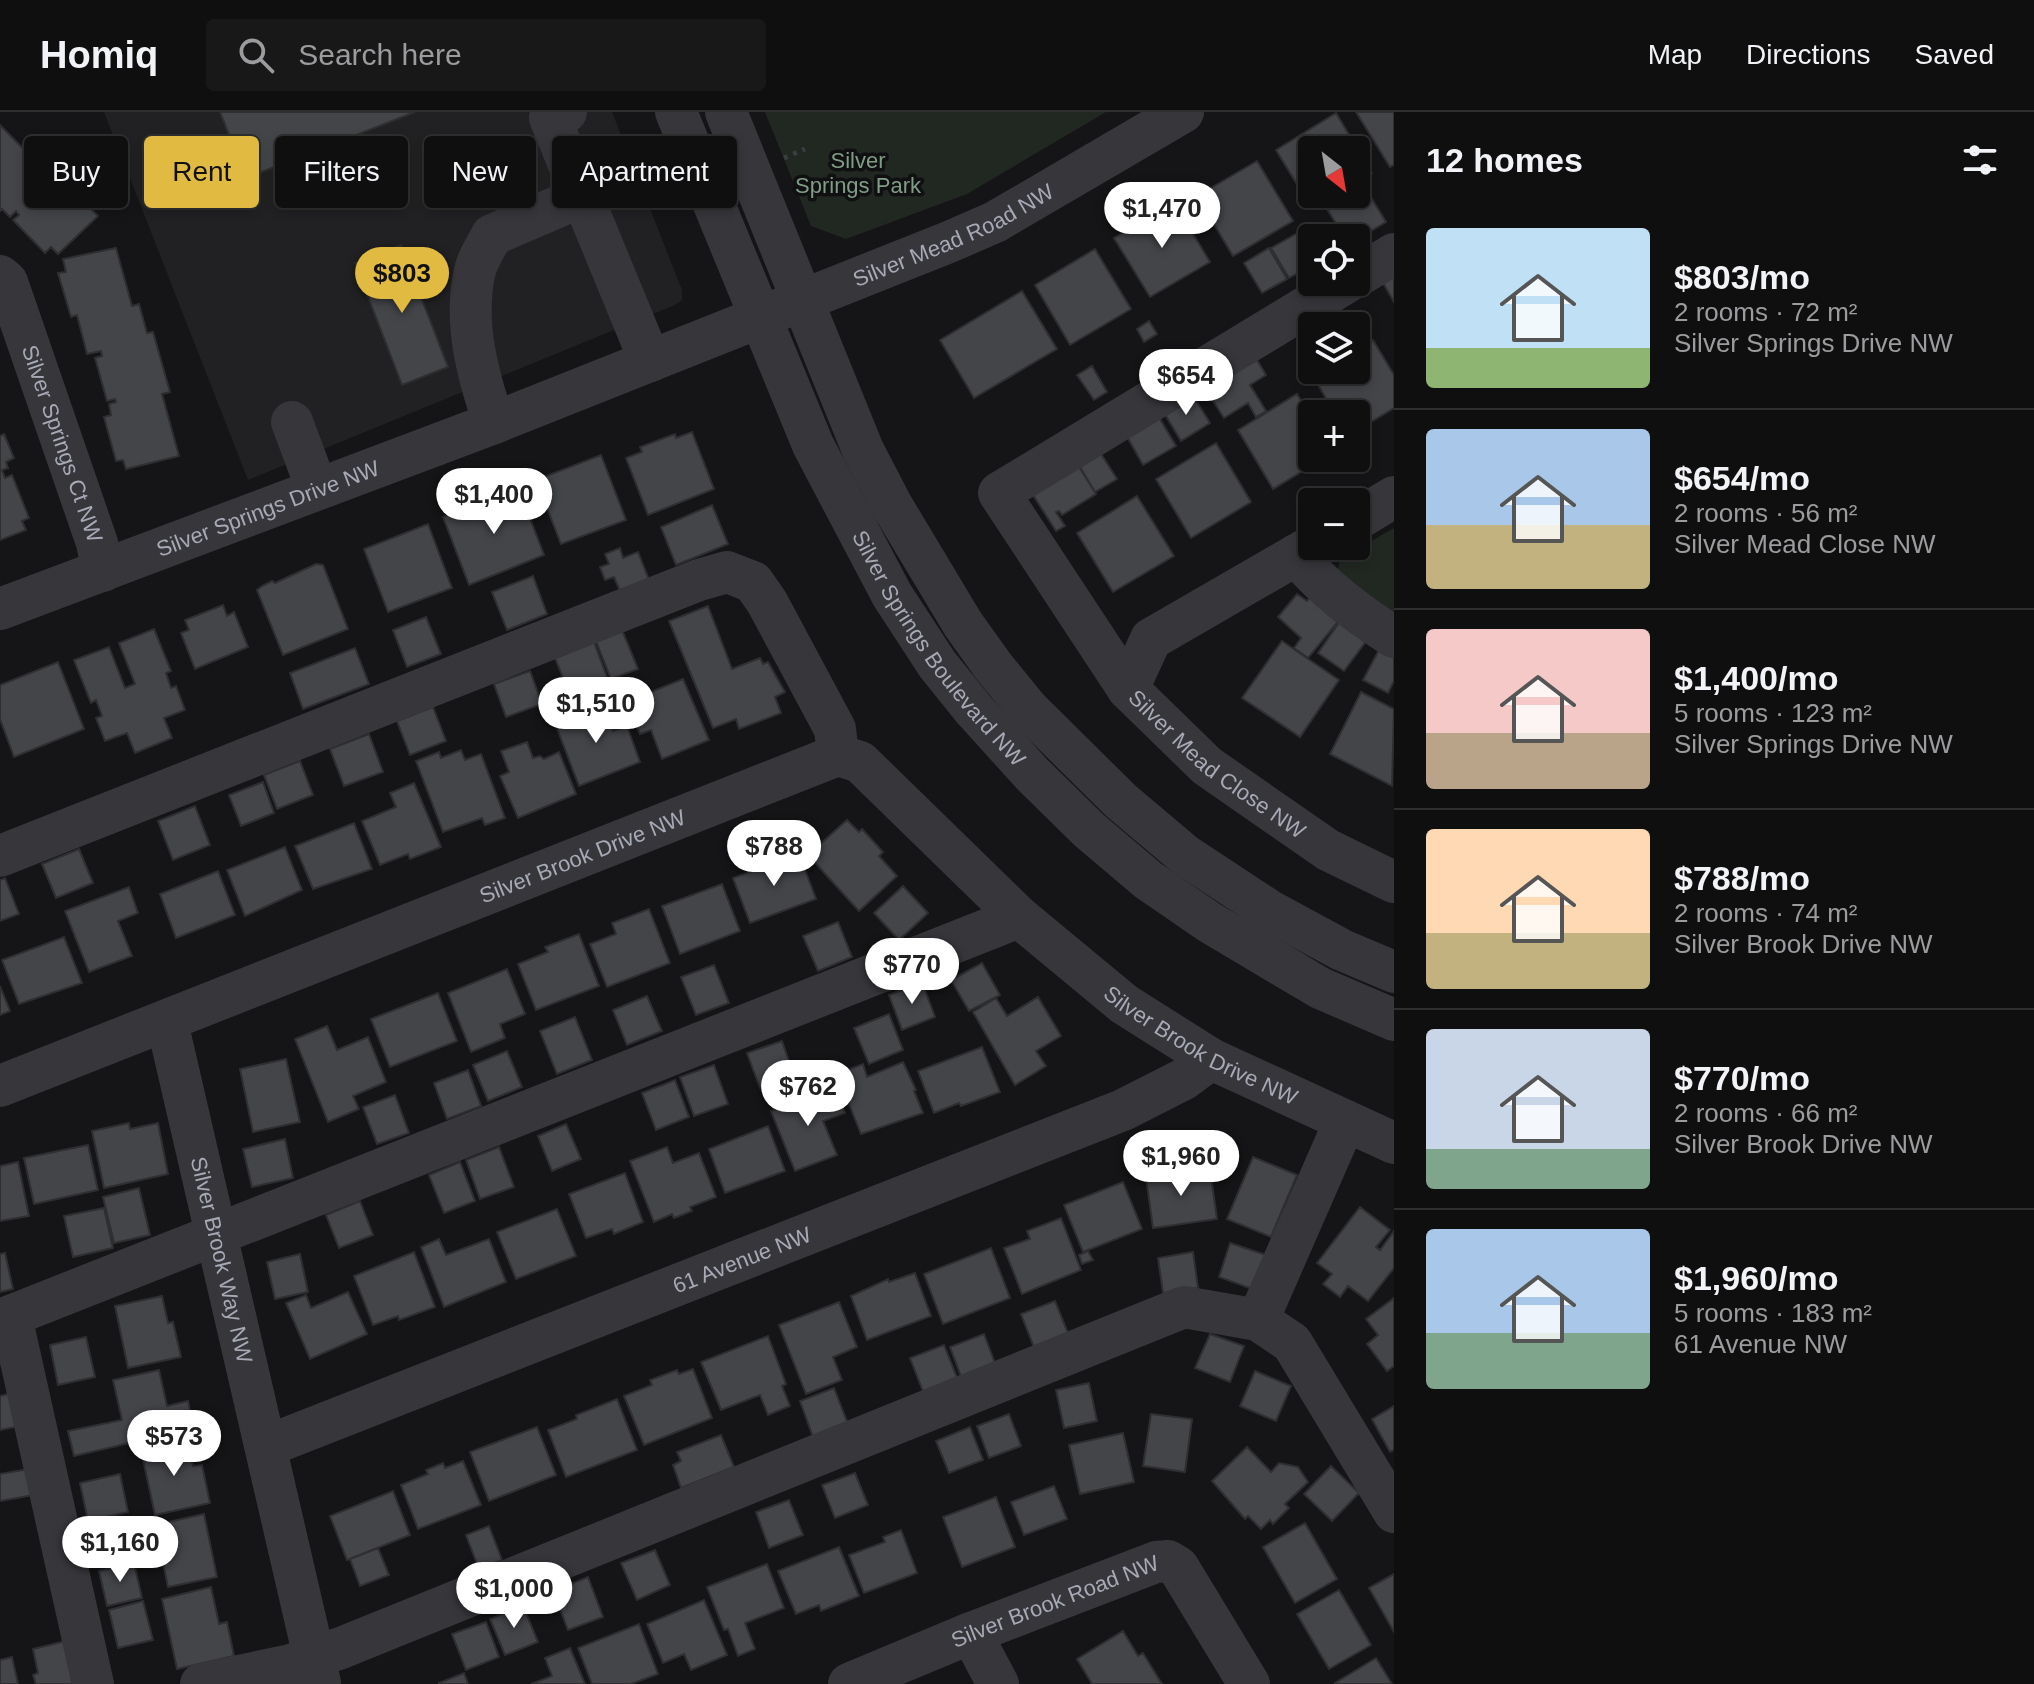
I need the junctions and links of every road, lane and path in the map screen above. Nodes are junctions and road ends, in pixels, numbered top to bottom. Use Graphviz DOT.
graph roads {
  1 [pos="566,112"];
  2 [pos="676,112"];
  3 [pos="726,112"];
  4 [pos="1183,112"];
  5 [pos="558,136"];
  6 [pos="805,149"];
  7 [pos="781,159"];
  8 [pos="555,208"];
  9 [pos="588,208"];
  10 [pos="1394,254"];
  11 [pos="1370,269"];
  12 [pos="0,276"];
  13 [pos="1324,296"];
  14 [pos="802,299"];
  15 [pos="762,316"];
  16 [pos="650,361"];
  17 [pos="292,422"];
  18 [pos="494,423"];
  19 [pos="317,489"];
  20 [pos="1394,497"];
  21 [pos="1370,512"];
  22 [pos="1298,554"];
  23 [pos="1307,560"];
  24 [pos="103,571"];
  25 [pos="0,609"];
  26 [pos="1394,637"];
  27 [pos="1128,689"];
  28 [pos="838,755"];
  29 [pos="0,856"];
  30 [pos="1394,882"];
  31 [pos="1019,917"];
  32 [pos="1394,972"];
  33 [pos="1394,1020"];
  34 [pos="167,1022"];
  35 [pos="1211,1059"];
  36 [pos="0,1086"];
  37 [pos="1345,1121"];
  38 [pos="1394,1143"];
  39 [pos="218,1235"];
  40 [pos="6,1318"];
  41 [pos="1258,1320"];
  42 [pos="267,1446"];
  43 [pos="1394,1512"];
  44 [pos="971,1633"];
  45 [pos="318,1671"];
  46 [pos="93,1684"];
  47 [pos="201,1684"];
  48 [pos="849,1684"];
  49 [pos="998,1684"];
  50 [pos="1249,1684"];
  1 -- 5 [label="street"];
  2 -- 15 [label="street, Silver Springs Boulevard NW"];
  3 -- 14 [label="street, Silver Springs Boulevard NW"];
  4 -- 14 [label="street, Silver Mead Road NW"];
  6 -- 7 [label="path"];
  8 -- 18 [label="street"];
  9 -- 16 [label="street"];
  10 -- 11 [label="street"];
  12 -- 24 [label="street, Silver Springs Ct NW"];
  13 -- 27 [label="street"];
  14 -- 15 [label="street, Silver Springs Drive NW"];
  14 -- 32 [label="street, Silver Springs Boulevard NW"];
  15 -- 16 [label="street, Silver Springs Drive NW"];
  15 -- 33 [label="street, Silver Springs Boulevard NW"];
  16 -- 18 [label="street, Silver Springs Drive NW"];
  17 -- 19 [label="street"];
  18 -- 19 [label="street, Silver Springs Drive NW"];
  19 -- 24 [label="street, Silver Springs Drive NW"];
  20 -- 21 [label="street"];
  22 -- 27 [label="street, Silver Mead Close NW"];
  23 -- 26 [label="street"];
  24 -- 25 [label="street, Silver Springs Drive NW"];
  27 -- 30 [label="street, Silver Mead Close NW"];
  28 -- 29 [label="street"];
  28 -- 31 [label="street, Silver Brook Drive NW"];
  28 -- 34 [label="street, Silver Brook Drive NW"];
  31 -- 35 [label="street, Silver Brook Drive NW"];
  31 -- 39 [label="street"];
  34 -- 36 [label="street, Silver Brook Drive NW"];
  34 -- 39 [label="street, Silver Brook Way NW"];
  35 -- 37 [label="street, Silver Brook Drive NW"];
  35 -- 42 [label="street, 61 Avenue NW"];
  37 -- 38 [label="street, Silver Brook Drive NW"];
  37 -- 41 [label="street"];
  39 -- 40 [label="street"];
  39 -- 42 [label="street, Silver Brook Way NW"];
  40 -- 46 [label="street"];
  41 -- 43 [label="street"];
  41 -- 45 [label="street"];
  42 -- 45 [label="street, Silver Brook Way NW"];
  44 -- 48 [label="street, Silver Brook Road NW"];
  44 -- 49 [label="street"];
  44 -- 50 [label="street, Silver Brook Road NW"];
  45 -- 47 [label="street"];
}
